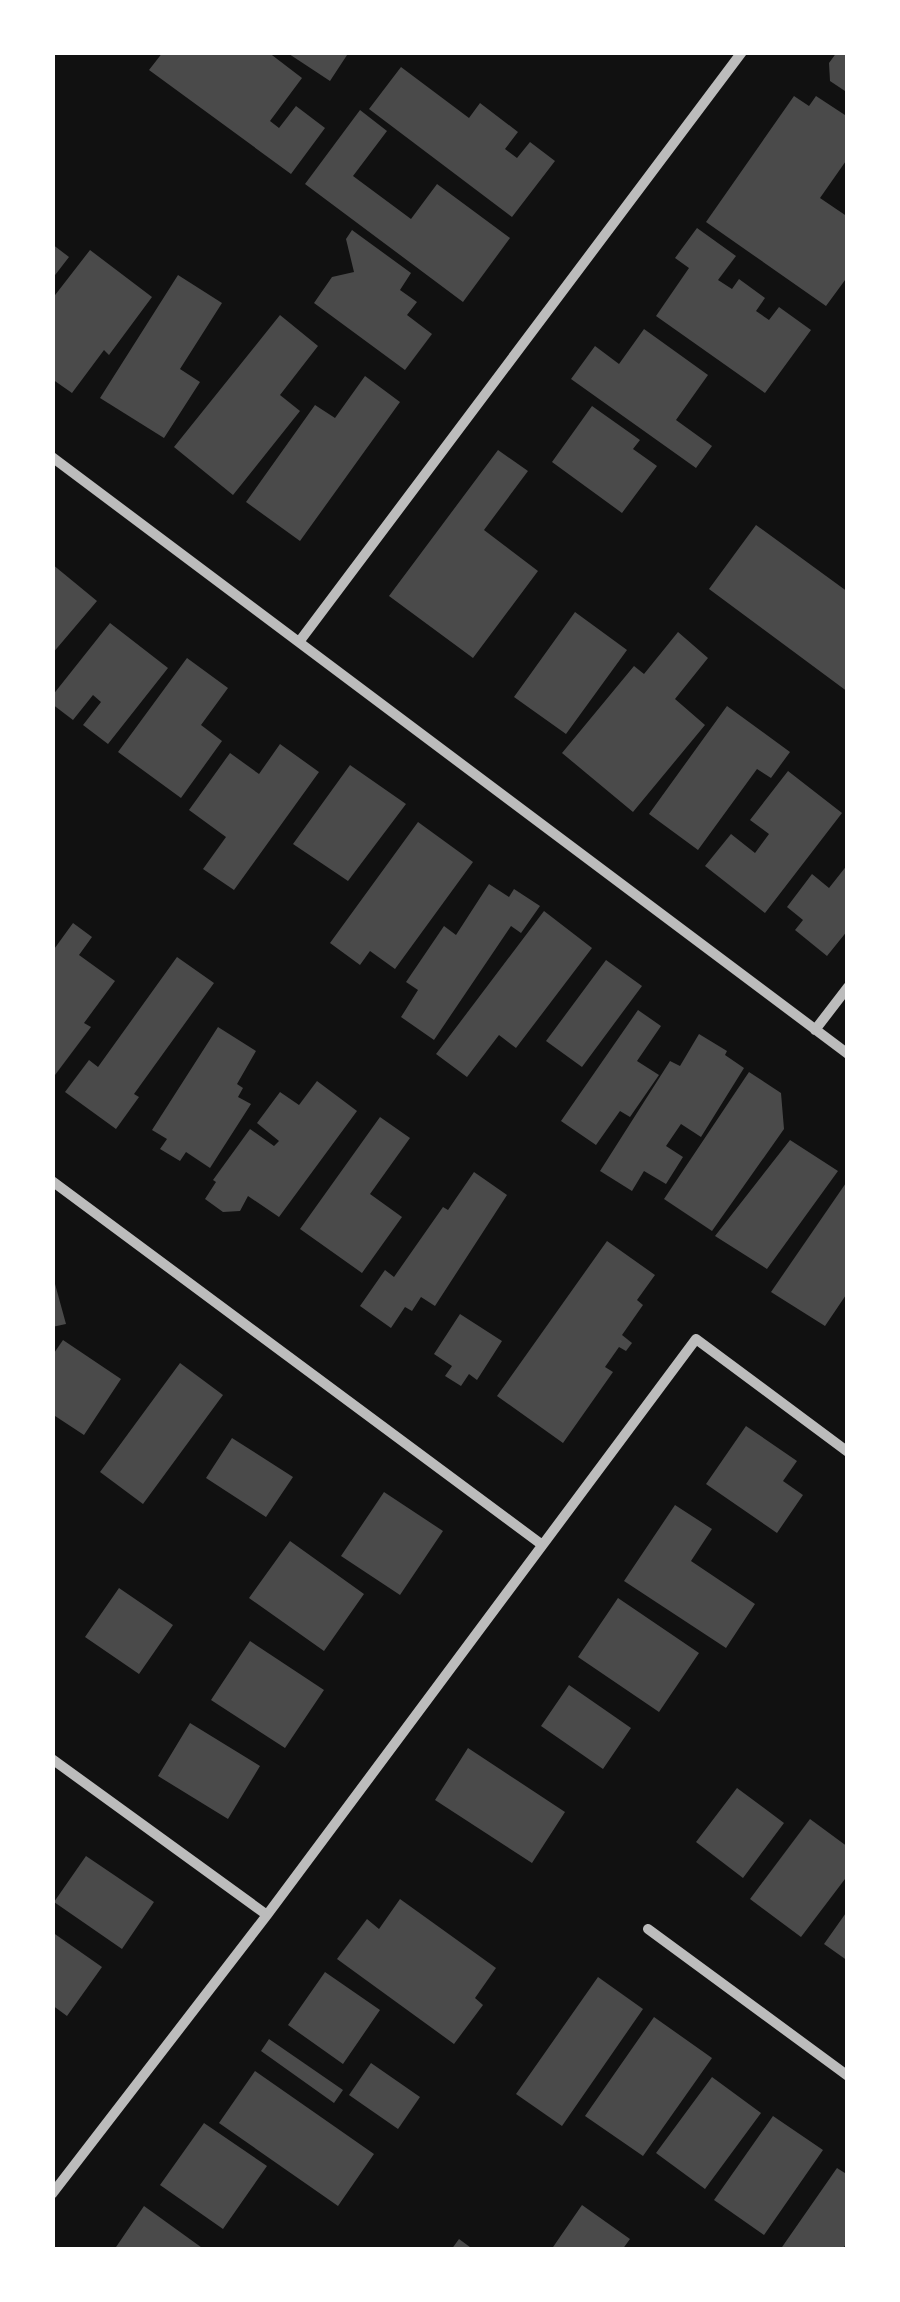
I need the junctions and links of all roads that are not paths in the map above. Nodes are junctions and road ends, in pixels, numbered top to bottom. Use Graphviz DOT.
graph roads {
  1 [pos="742,52"];
  2 [pos="52,458"];
  3 [pos="299,642"];
  4 [pos="848,986"];
  5 [pos="815,1030"];
  6 [pos="848,1054"];
  7 [pos="52,1181"];
  8 [pos="848,1452"];
  9 [pos="541,1544"];
  10 [pos="52,1759"];
  11 [pos="267,1915"];
  12 [pos="648,1929"];
  13 [pos="848,2076"];
  14 [pos="52,2194"];
  1 -- 3 [label="street"];
  2 -- 3 [label="street"];
  3 -- 5 [label="street"];
  4 -- 5 [label="street"];
  5 -- 6 [label="street"];
  7 -- 9 [label="street"];
  8 -- 9 [label="street"];
  9 -- 11 [label="street"];
  10 -- 11 [label="street"];
  11 -- 14 [label="street"];
  12 -- 13 [label="street"];
}
